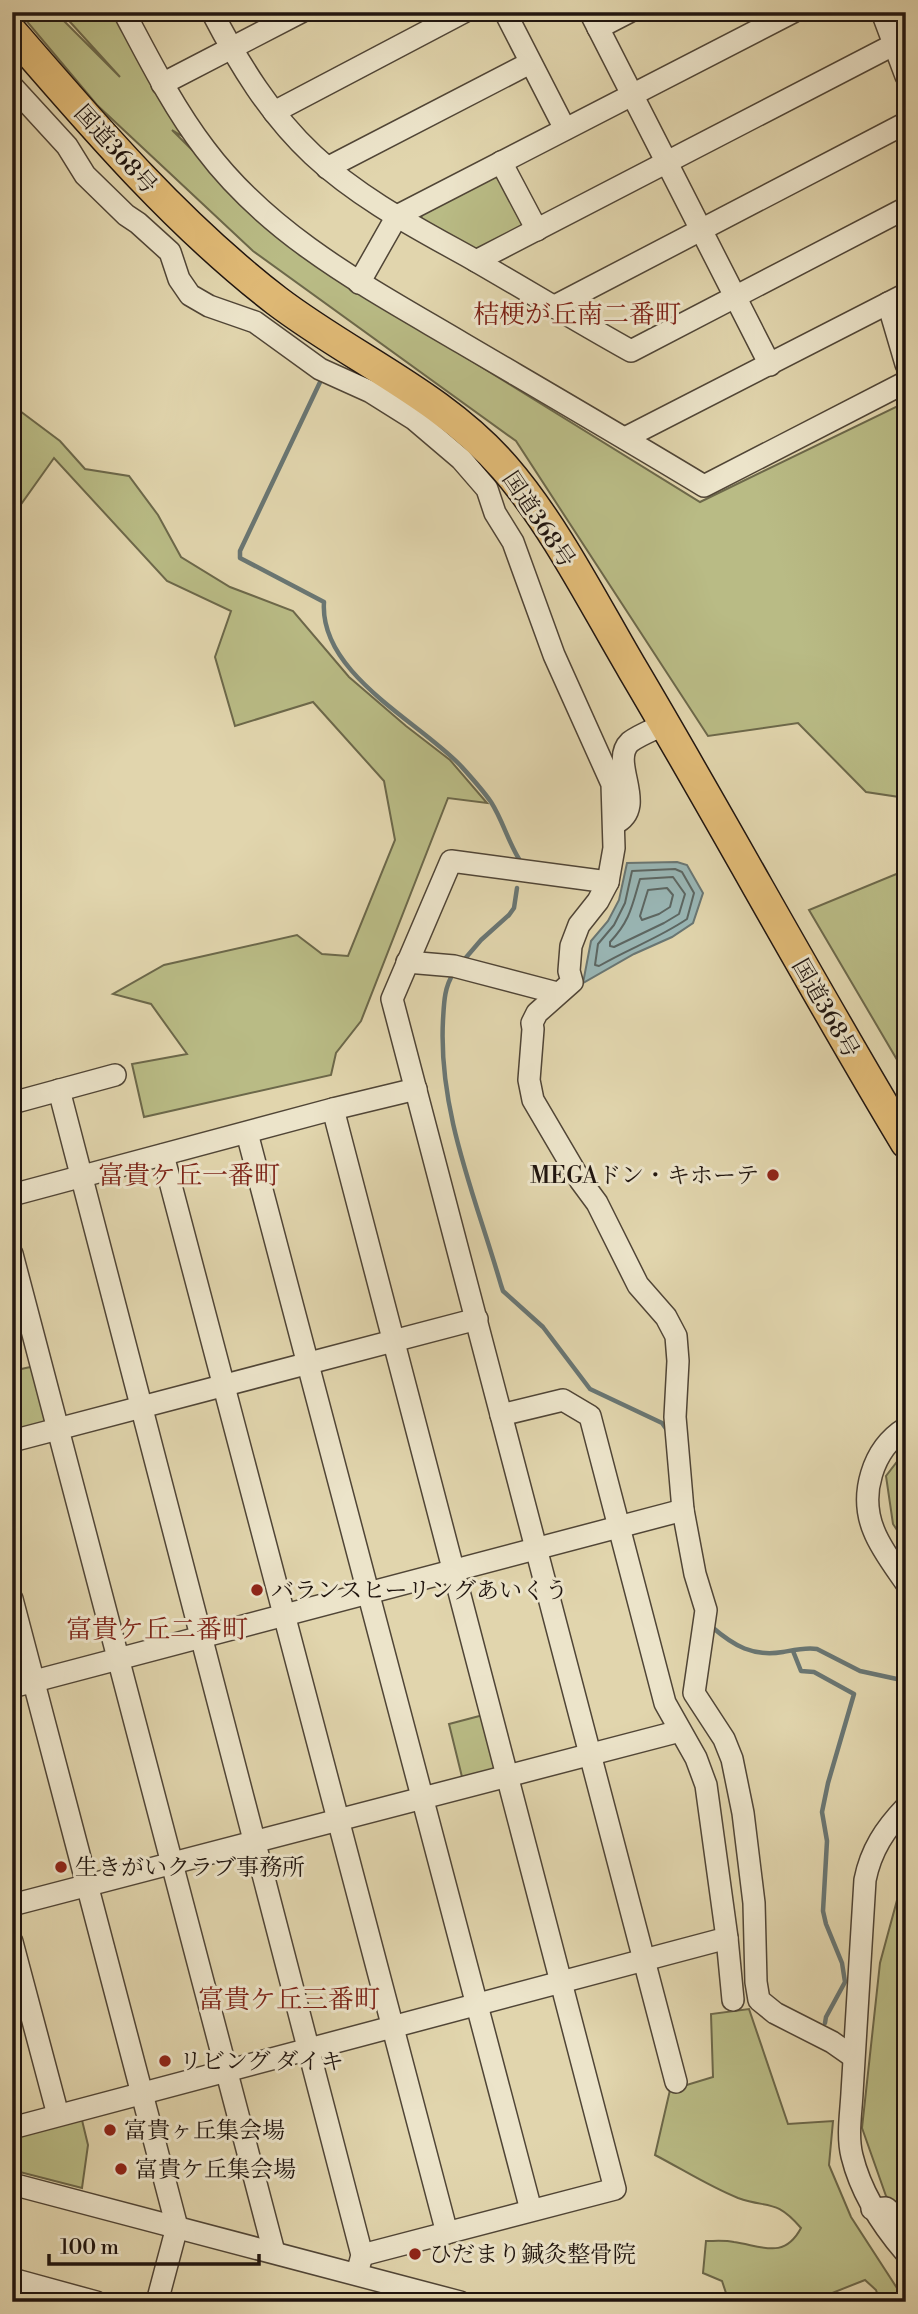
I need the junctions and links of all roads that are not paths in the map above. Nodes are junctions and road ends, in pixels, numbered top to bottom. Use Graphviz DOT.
graph roads {
  1 [pos="124,12"];
  2 [pos="212,12"];
  3 [pos="301,12"];
  4 [pos="464,12"];
  5 [pos="505,12"];
  6 [pos="629,12"];
  7 [pos="793,12"];
  8 [pos="882,12"];
  9 [pos="594,20"];
  10 [pos="12,32"];
  11 [pos="895,44"];
  12 [pos="231,49"];
  13 [pos="530,63"];
  14 [pos="906,76"];
  15 [pos="162,84"];
  16 [pos="12,86"];
  17 [pos="631,96"];
  18 [pos="274,112"];
  19 [pos="906,123"];
  20 [pos="565,130"];
  21 [pos="666,161"];
  22 [pos="501,162"];
  23 [pos="327,167"];
  24 [pos="906,208"];
  25 [pos="397,216"];
  26 [pos="537,230"];
  27 [pos="701,230"];
  28 [pos="476,261"];
  29 [pos="359,282"];
  30 [pos="736,297"];
  31 [pos="897,298"];
  32 [pos="552,307"];
  33 [pos="906,364"];
  34 [pos="770,365"];
  35 [pos="906,382"];
  36 [pos="625,438"];
  37 [pos="665,724"];
  38 [pos="614,824"];
  39 [pos="608,881"];
  40 [pos="407,962"];
  41 [pos="557,993"];
  42 [pos="115,1075"];
  43 [pos="416,1089"];
  44 [pos="59,1090"];
  45 [pos="12,1103"];
  46 [pos="333,1109"];
  47 [pos="247,1133"];
  48 [pos="906,1143"];
  49 [pos="163,1155"];
  50 [pos="82,1176"];
  51 [pos="12,1195"];
  52 [pos="12,1254"];
  53 [pos="477,1319"];
  54 [pos="393,1340"];
  55 [pos="309,1363"];
  56 [pos="224,1386"];
  57 [pos="141,1407"];
  58 [pos="501,1415"];
  59 [pos="906,1428"];
  60 [pos="58,1429"];
  61 [pos="12,1441"];
  62 [pos="676,1512"];
  63 [pos="620,1527"];
  64 [pos="536,1549"];
  65 [pos="454,1571"];
  66 [pos="906,1583"];
  67 [pos="370,1593"];
  68 [pos="12,1599"];
  69 [pos="285,1615"];
  70 [pos="201,1637"];
  71 [pos="118,1658"];
  72 [pos="34,1681"];
  73 [pos="12,1687"];
  74 [pos="680,1731"];
  75 [pos="590,1754"];
  76 [pos="508,1777"];
  77 [pos="423,1798"];
  78 [pos="906,1807"];
  79 [pos="338,1821"];
  80 [pos="255,1842"];
  81 [pos="172,1864"];
  82 [pos="88,1887"];
  83 [pos="12,1905"];
  84 [pos="727,1938"];
  85 [pos="12,1942"];
  86 [pos="643,1961"];
  87 [pos="561,1982"];
  88 [pos="733,2000"];
  89 [pos="478,2005"];
  90 [pos="392,2027"];
  91 [pos="309,2048"];
  92 [pos="852,2056"];
  93 [pos="226,2071"];
  94 [pos="676,2082"];
  95 [pos="141,2093"];
  96 [pos="58,2115"];
  97 [pos="12,2128"];
  98 [pos="12,2183"];
  99 [pos="872,2209"];
  100 [pos="531,2210"];
  101 [pos="906,2225"];
  102 [pos="177,2227"];
  103 [pos="447,2233"];
  104 [pos="274,2252"];
  105 [pos="906,2253"];
  106 [pos="359,2265"];
  107 [pos="12,2279"];
  108 [pos="404,2295"];
  109 [pos="96,2302"];
  110 [pos="157,2302"];
  111 [pos="460,2302"];
  1 -- 15 [label="street"];
  2 -- 12 [label="street"];
  3 -- 12 [label="street"];
  4 -- 18 [label="street"];
  5 -- 13 [label="street"];
  6 -- 9 [label="street"];
  7 -- 17 [label="street"];
  8 -- 11 [label="street"];
  9 -- 17 [label="street"];
  10 -- 37 [label="highway, 国道368号"];
  11 -- 14 [label="street"];
  11 -- 21 [label="street"];
  12 -- 15 [label="street"];
  12 -- 18 [label="street"];
  13 -- 20 [label="street"];
  13 -- 23 [label="street"];
  15 -- 29 [label="street"];
  16 -- 38 [label="street"];
  17 -- 20 [label="street"];
  17 -- 21 [label="street"];
  18 -- 23 [label="street"];
  19 -- 27 [label="street"];
  20 -- 22 [label="street"];
  21 -- 26 [label="street"];
  21 -- 27 [label="street"];
  22 -- 25 [label="street"];
  22 -- 26 [label="street"];
  23 -- 25 [label="street"];
  24 -- 30 [label="street"];
  25 -- 28 [label="street"];
  25 -- 29 [label="street"];
  26 -- 28 [label="street"];
  27 -- 30 [label="street"];
  27 -- 32 [label="street"];
  28 -- 32 [label="street"];
  29 -- 36 [label="street"];
  30 -- 32 [label="street"];
  30 -- 34 [label="street"];
  31 -- 33 [label="street"];
  31 -- 34 [label="street"];
  34 -- 36 [label="street"];
  35 -- 36 [label="street"];
  37 -- 38 [label="street"];
  37 -- 48 [label="highway, 国道368号"];
  38 -- 39 [label="street"];
  39 -- 40 [label="street"];
  39 -- 41 [label="street"];
  40 -- 41 [label="street"];
  40 -- 43 [label="street"];
  41 -- 62 [label="street"];
  42 -- 44 [label="street"];
  43 -- 46 [label="street"];
  43 -- 53 [label="street"];
  44 -- 45 [label="street"];
  44 -- 50 [label="street"];
  46 -- 47 [label="street"];
  46 -- 54 [label="street"];
  47 -- 49 [label="street"];
  47 -- 55 [label="street"];
  49 -- 50 [label="street"];
  49 -- 56 [label="street"];
  50 -- 51 [label="street"];
  50 -- 57 [label="street"];
  52 -- 60 [label="street"];
  53 -- 54 [label="street"];
  53 -- 58 [label="street"];
  54 -- 55 [label="street"];
  54 -- 65 [label="street"];
  55 -- 56 [label="street"];
  55 -- 67 [label="street"];
  56 -- 57 [label="street"];
  56 -- 69 [label="street"];
  57 -- 60 [label="street"];
  57 -- 70 [label="street"];
  58 -- 63 [label="street"];
  58 -- 64 [label="street"];
  59 -- 66 [label="street"];
  60 -- 61 [label="street"];
  60 -- 71 [label="street"];
  62 -- 63 [label="street"];
  62 -- 92 [label="street"];
  63 -- 64 [label="street"];
  63 -- 74 [label="street"];
  64 -- 65 [label="street"];
  64 -- 75 [label="street"];
  65 -- 67 [label="street"];
  65 -- 76 [label="street"];
  67 -- 69 [label="street"];
  67 -- 77 [label="street"];
  68 -- 72 [label="street"];
  69 -- 70 [label="street"];
  69 -- 79 [label="street"];
  70 -- 71 [label="street"];
  70 -- 80 [label="street"];
  71 -- 72 [label="street"];
  71 -- 81 [label="street"];
  72 -- 73 [label="street"];
  72 -- 82 [label="street"];
  74 -- 75 [label="street"];
  74 -- 84 [label="street"];
  75 -- 76 [label="street"];
  75 -- 86 [label="street"];
  76 -- 77 [label="street"];
  76 -- 87 [label="street"];
  77 -- 79 [label="street"];
  77 -- 89 [label="street"];
  78 -- 92 [label="street"];
  79 -- 80 [label="street"];
  79 -- 90 [label="street"];
  80 -- 81 [label="street"];
  80 -- 91 [label="street"];
  81 -- 82 [label="street"];
  81 -- 93 [label="street"];
  82 -- 83 [label="street"];
  82 -- 95 [label="street"];
  84 -- 86 [label="street"];
  84 -- 88 [label="street"];
  85 -- 96 [label="street"];
  86 -- 87 [label="street"];
  86 -- 94 [label="street"];
  87 -- 89 [label="street"];
  87 -- 100 [label="street"];
  89 -- 90 [label="street"];
  89 -- 100 [label="street"];
  90 -- 91 [label="street"];
  90 -- 103 [label="street"];
  91 -- 93 [label="street"];
  91 -- 106 [label="street"];
  92 -- 99 [label="street"];
  93 -- 95 [label="street"];
  93 -- 104 [label="street"];
  95 -- 96 [label="street"];
  95 -- 102 [label="street"];
  96 -- 97 [label="street"];
  98 -- 102 [label="street"];
  99 -- 101 [label="street"];
  99 -- 105 [label="street"];
  100 -- 103 [label="street"];
  102 -- 104 [label="street"];
  102 -- 110 [label="street"];
  103 -- 106 [label="street"];
  104 -- 106 [label="street"];
  106 -- 108 [label="street"];
  107 -- 109 [label="street"];
  108 -- 111 [label="street"];
}
